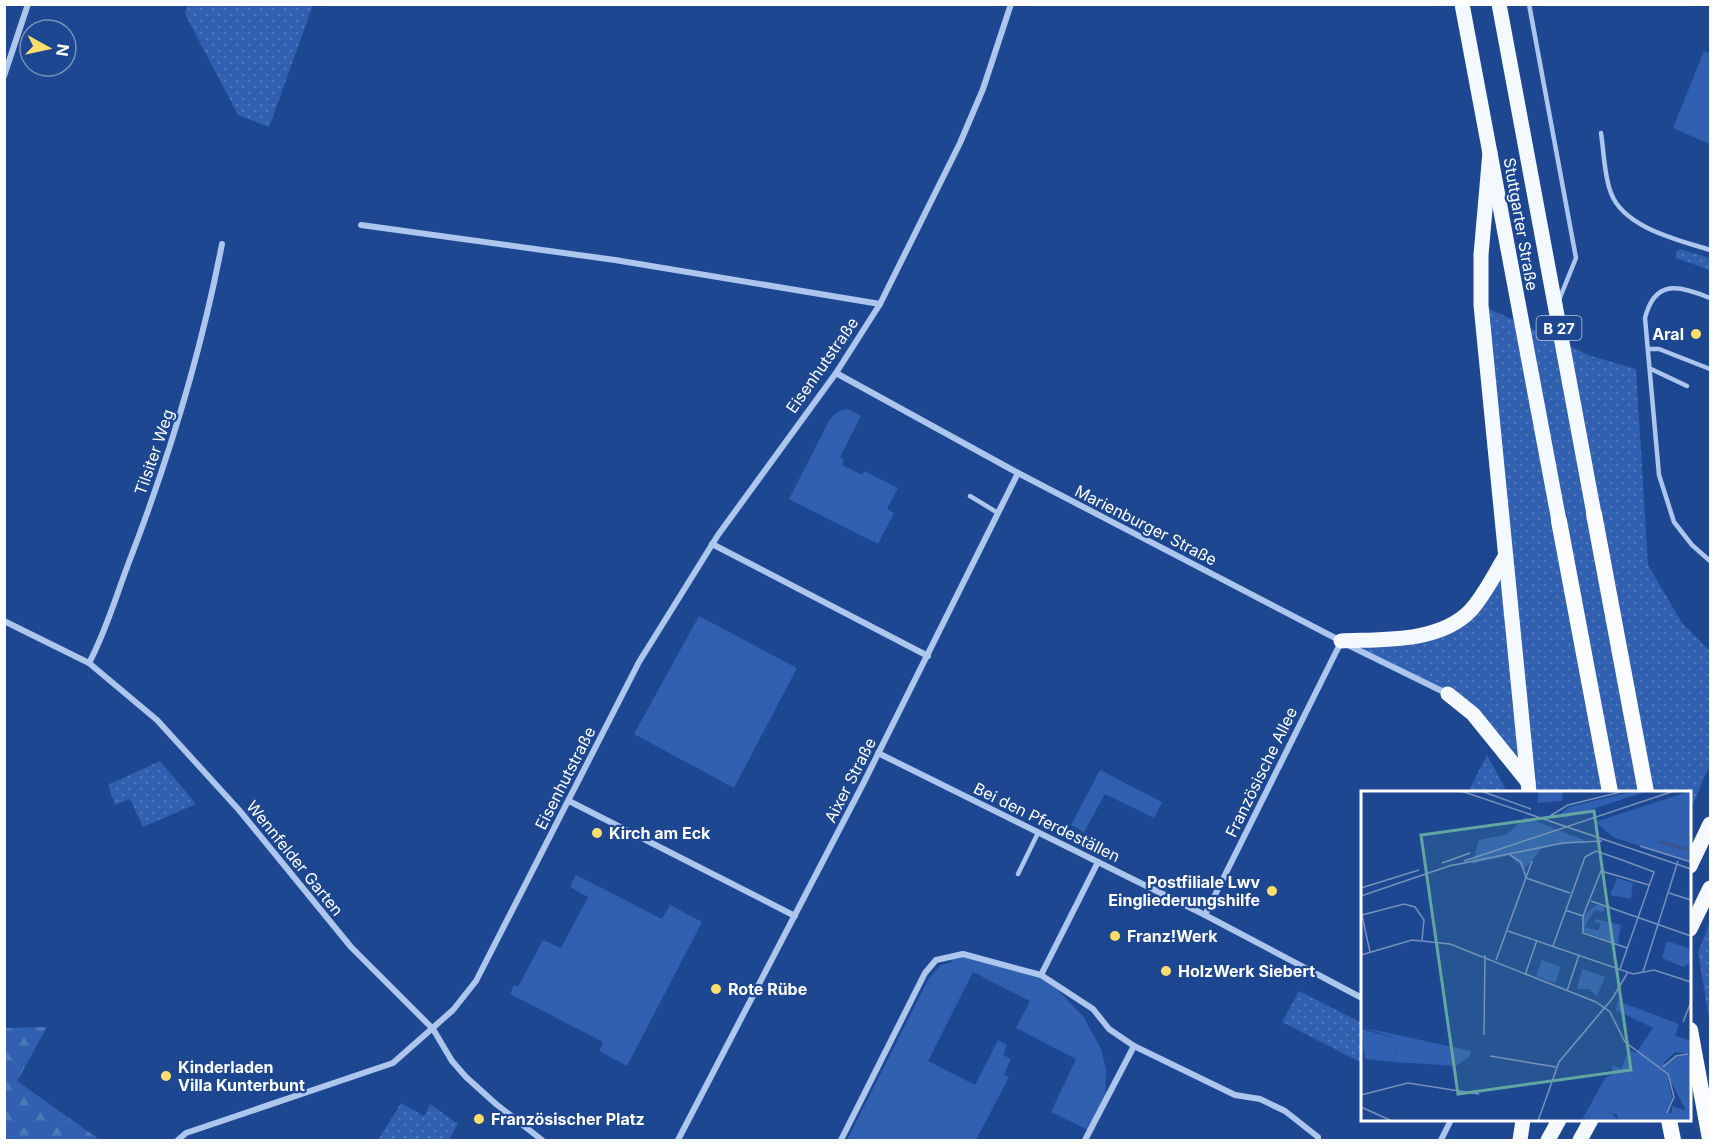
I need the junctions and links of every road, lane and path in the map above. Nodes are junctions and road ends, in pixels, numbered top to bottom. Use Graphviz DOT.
graph roads {
  1 [pos="28,4"];
  2 [pos="1011,4"];
  3 [pos="1462,4"];
  4 [pos="1499,4"];
  5 [pos="1529,4"];
  6 [pos="4,76"];
  7 [pos="1601,133"];
  8 [pos="1490,152"];
  9 [pos="361,225"];
  10 [pos="222,244"];
  11 [pos="1710,250"];
  12 [pos="1710,298"];
  13 [pos="880,304"];
  14 [pos="1555,308"];
  15 [pos="1649,349"];
  16 [pos="1651,369"];
  17 [pos="1710,369"];
  18 [pos="836,373"];
  19 [pos="1687,386"];
  20 [pos="1018,473"];
  21 [pos="970,496"];
  22 [pos="998,513"];
  23 [pos="1594,514"];
  24 [pos="1559,521"];
  25 [pos="712,544"];
  26 [pos="1505,557"];
  27 [pos="1710,561"];
  28 [pos="4,621"];
  29 [pos="1341,641"];
  30 [pos="928,656"];
  31 [pos="89,663"];
  32 [pos="1448,694"];
  33 [pos="878,753"];
  34 [pos="1528,787"];
  35 [pos="1610,791"];
  36 [pos="1646,791"];
  37 [pos="569,801"];
  38 [pos="1710,824"];
  39 [pos="1038,833"];
  40 [pos="1098,862"];
  41 [pos="1691,862"];
  42 [pos="1018,874"];
  43 [pos="1710,888"];
  44 [pos="1205,915"];
  45 [pos="795,916"];
  46 [pos="1691,925"];
  47 [pos="1041,975"];
  48 [pos="1361,997"];
  49 [pos="433,1029"];
  50 [pos="1691,1040"];
  51 [pos="1134,1046"];
  52 [pos="1450,1121"];
  53 [pos="1523,1121"];
  54 [pos="1558,1121"];
  55 [pos="1590,1121"];
  56 [pos="1670,1121"];
  57 [pos="1710,1138"];
  58 [pos="178,1140"];
  59 [pos="542,1140"];
  60 [pos="678,1140"];
  61 [pos="841,1140"];
  62 [pos="1085,1140"];
  63 [pos="1318,1140"];
  64 [pos="1442,1140"];
  65 [pos="1520,1140"];
  66 [pos="1548,1140"];
  67 [pos="1580,1140"];
  68 [pos="1673,1140"];
  1 -- 6 [label="street"];
  2 -- 13 [label="street, Eisenhutstraße"];
  3 -- 8 [label="main road, Stuttgarter Straße / B 27"];
  4 -- 14 [label="main road, Stuttgarter Straße / B 27"];
  5 -- 14 [label="lane"];
  7 -- 11 [label="lane"];
  8 -- 24 [label="main road, Stuttgarter Straße / B 27"];
  8 -- 26 [label="main road"];
  9 -- 13 [label="street, Eisenhutstraße"];
  10 -- 31 [label="street, Tilsiter Weg"];
  12 -- 15 [label="lane"];
  13 -- 18 [label="street, Eisenhutstraße"];
  14 -- 23 [label="main road, Stuttgarter Straße / B 27"];
  15 -- 16 [label="lane"];
  15 -- 17 [label="lane"];
  16 -- 19 [label="lane"];
  16 -- 27 [label="lane"];
  18 -- 20 [label="street, Marienburger Straße"];
  18 -- 25 [label="street, Eisenhutstraße"];
  20 -- 22 [label="street, Aixer Straße"];
  20 -- 29 [label="street, Marienburger Straße"];
  21 -- 22 [label="lane"];
  22 -- 30 [label="street, Aixer Straße"];
  23 -- 36 [label="highway, B 27"];
  24 -- 35 [label="highway, B 27"];
  25 -- 30 [label="street"];
  25 -- 37 [label="street, Eisenhutstraße"];
  26 -- 29 [label="main road"];
  26 -- 34 [label="main road"];
  28 -- 31 [label="street, Wennfelder Garten"];
  29 -- 32 [label="street, Marienburger Straße"];
  29 -- 44 [label="street, Französische Allee"];
  30 -- 33 [label="street, Aixer Straße"];
  31 -- 49 [label="street, Wennfelder Garten"];
  32 -- 34 [label="main road"];
  33 -- 39 [label="street, Bei den Pferdeställen"];
  33 -- 45 [label="street, Aixer Straße"];
  37 -- 45 [label="street"];
  37 -- 49 [label="street, Eisenhutstraße"];
  38 -- 41 [label="main road"];
  39 -- 40 [label="street, Bei den Pferdeställen"];
  39 -- 42 [label="lane"];
  40 -- 44 [label="street, Bei den Pferdeställen"];
  40 -- 47 [label="street"];
  43 -- 46 [label="main road"];
  44 -- 48 [label="street, Bei den Pferdeställen"];
  45 -- 60 [label="street, Aixer Straße"];
  47 -- 51 [label="street"];
  47 -- 61 [label="street"];
  49 -- 58 [label="street, Eisenhutstraße"];
  49 -- 59 [label="street, Wennfelder Garten"];
  50 -- 57 [label="highway"];
  51 -- 62 [label="street"];
  51 -- 63 [label="street"];
  52 -- 64 [label="street"];
  53 -- 65 [label="main road"];
  54 -- 66 [label="main road"];
  55 -- 67 [label="main road"];
  56 -- 68 [label="highway"];
}
